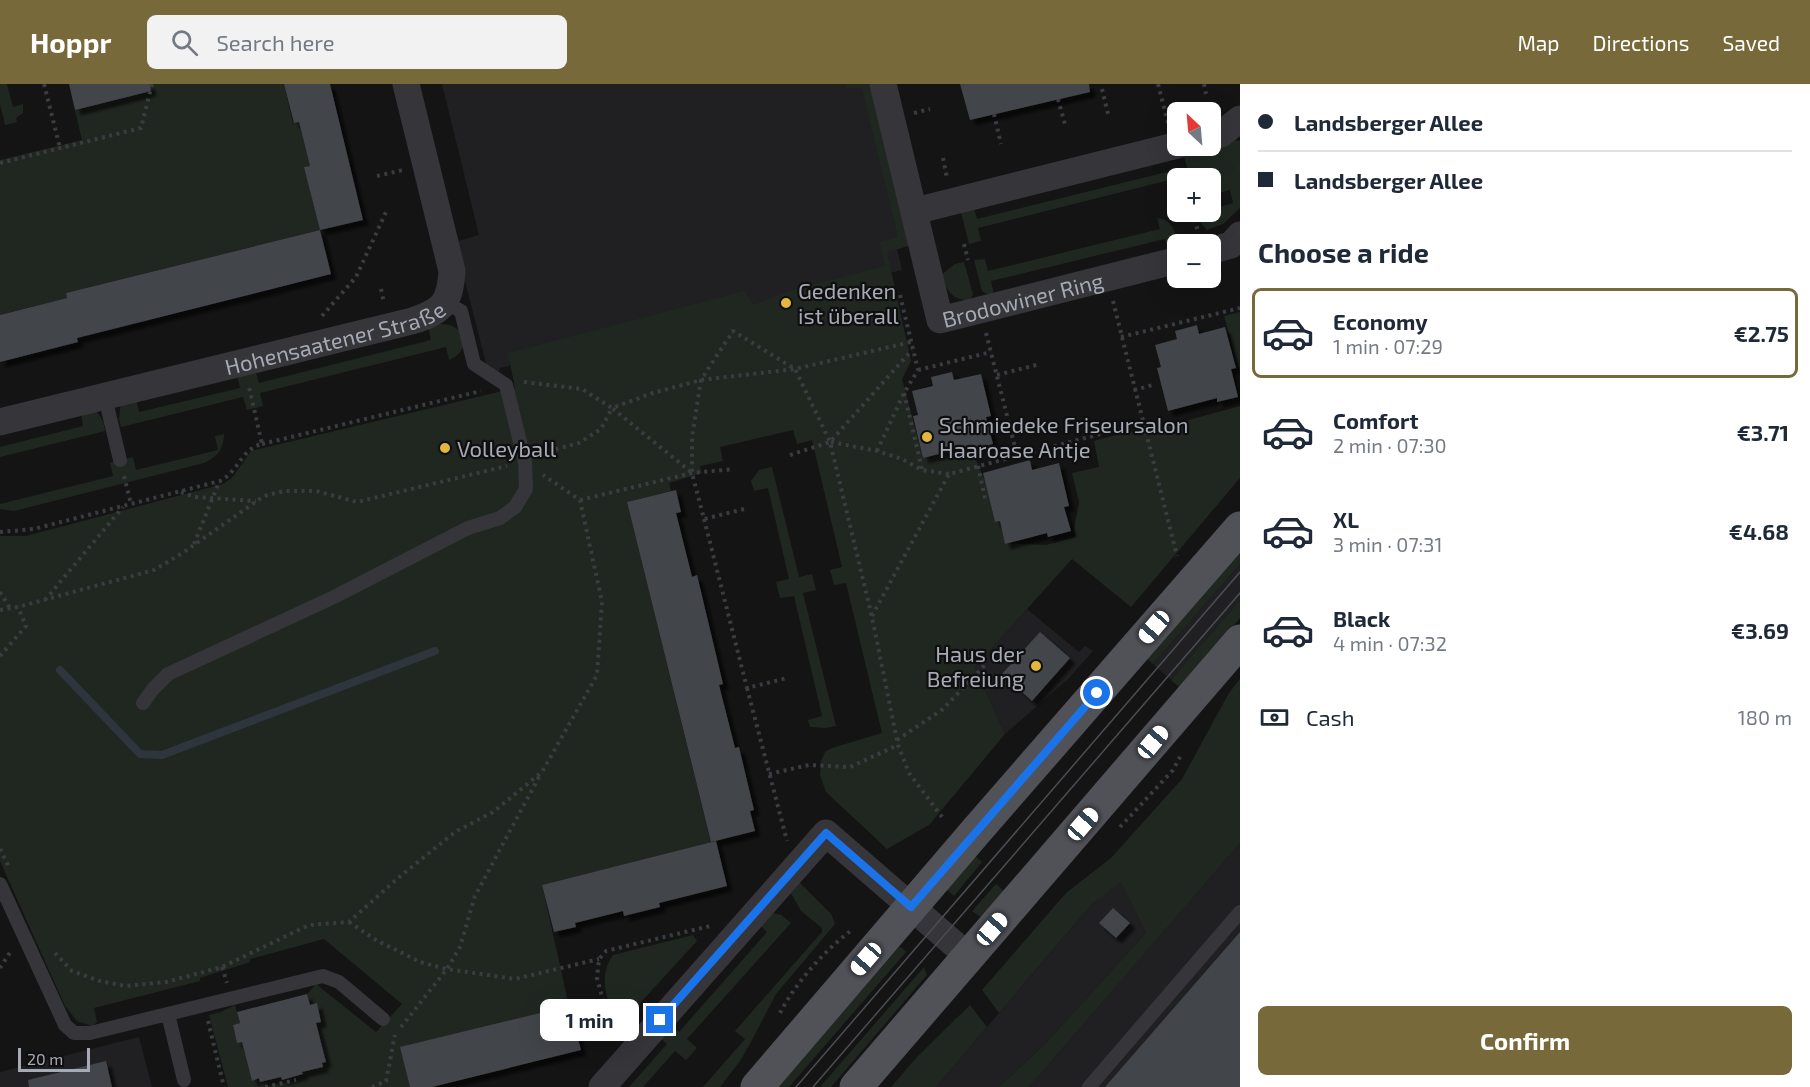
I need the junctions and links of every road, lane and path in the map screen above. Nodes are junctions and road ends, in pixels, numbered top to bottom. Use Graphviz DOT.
graph roads {
  1 [pos="44,84"];
  2 [pos="152,84"];
  3 [pos="406,84"];
  4 [pos="883,84"];
  5 [pos="1158,84"];
  6 [pos="1204,84"];
  7 [pos="1102,89"];
  8 [pos="1206,94"];
  9 [pos="1058,99"];
  10 [pos="1163,104"];
  11 [pos="994,114"];
  12 [pos="1109,118"];
  13 [pos="1240,119"];
  14 [pos="1066,128"];
  15 [pos="1221,134"];
  16 [pos="1001,144"];
  17 [pos="60,148"];
  18 [pos="1167,148"];
  19 [pos="943,158"];
  20 [pos="0,164"];
  21 [pos="950,187"];
  22 [pos="386,212"];
  23 [pos="915,212"];
  24 [pos="1240,235"];
  25 [pos="964,244"];
  26 [pos="1221,247"];
  27 [pos="968,260"];
  28 [pos="1167,263"];
  29 [pos="1107,279"];
  30 [pos="899,291"];
  31 [pos="446,303"];
  32 [pos="1240,308"];
  33 [pos="321,316"];
  34 [pos="984,324"];
  35 [pos="1121,337"];
  36 [pos="911,342"];
  37 [pos="913,350"];
  38 [pos="991,352"];
  39 [pos="243,363"];
  40 [pos="1040,364"];
  41 [pos="795,369"];
  42 [pos="918,370"];
  43 [pos="997,375"];
  44 [pos="701,380"];
  45 [pos="506,385"];
  46 [pos="1153,385"];
  47 [pos="1134,390"];
  48 [pos="904,393"];
  49 [pos="105,397"];
  50 [pos="612,408"];
  51 [pos="0,422"];
  52 [pos="1142,423"];
  53 [pos="830,441"];
  54 [pos="262,444"];
  55 [pos="877,451"];
  56 [pos="790,454"];
  57 [pos="1017,456"];
  58 [pos="120,460"];
  59 [pos="524,460"];
  60 [pos="1019,463"];
  61 [pos="978,466"];
  62 [pos="734,469"];
  63 [pos="922,470"];
  64 [pos="692,472"];
  65 [pos="949,474"];
  66 [pos="220,481"];
  67 [pos="126,483"];
  68 [pos="180,492"];
  69 [pos="213,499"];
  70 [pos="580,500"];
  71 [pos="257,501"];
  72 [pos="986,503"];
  73 [pos="131,504"];
  74 [pos="124,506"];
  75 [pos="744,509"];
  76 [pos="704,519"];
  77 [pos="1240,528"];
  78 [pos="0,532"];
  79 [pos="194,546"];
  80 [pos="1178,560"];
  81 [pos="0,592"];
  82 [pos="44,600"];
  83 [pos="18,607"];
  84 [pos="10,608"];
  85 [pos="0,610"];
  86 [pos="872,617"];
  87 [pos="1240,641"];
  88 [pos="0,656"];
  89 [pos="985,665"];
  90 [pos="787,678"];
  91 [pos="747,688"];
  92 [pos="143,703"];
  93 [pos="898,743"];
  94 [pos="542,772"];
  95 [pos="769,774"];
  96 [pos="942,817"];
  97 [pos="788,844"];
  98 [pos="0,849"];
  99 [pos="10,869"];
  100 [pos="0,884"];
  101 [pos="911,907"];
  102 [pos="1240,912"];
  103 [pos="350,922"];
  104 [pos="717,924"];
  105 [pos="14,947"];
  106 [pos="51,948"];
  107 [pos="968,956"];
  108 [pos="599,960"];
  109 [pos="0,968"];
  110 [pos="447,969"];
  111 [pos="785,989"];
  112 [pos="795,999"];
  113 [pos="204,1005"];
  114 [pos="168,1014"];
  115 [pos="383,1019"];
  116 [pos="629,1056"];
  117 [pos="184,1080"];
  118 [pos="296,1080"];
  119 [pos="224,1087"];
  120 [pos="265,1087"];
  121 [pos="372,1087"];
  122 [pos="602,1087"];
  123 [pos="757,1087"];
  124 [pos="856,1087"];
  125 [pos="1089,1087"];
  1 -- 17 [label="path"];
  2 -- 17 [label="path"];
  3 -- 31 [label="street, Hohensaatener Straße"];
  4 -- 23 [label="street, Brodowiner Ring"];
  5 -- 10 [label="path"];
  6 -- 8 [label="path"];
  7 -- 12 [label="path"];
  9 -- 14 [label="path"];
  11 -- 16 [label="path"];
  13 -- 15 [label="street"];
  17 -- 20 [label="path"];
  18 -- 23 [label="street"];
  19 -- 21 [label="path"];
  22 -- 33 [label="path"];
  23 -- 29 [label="street, Brodowiner Ring"];
  24 -- 26 [label="street"];
  25 -- 27 [label="path"];
  28 -- 29 [label="street, Brodowiner Ring"];
  29 -- 35 [label="path"];
  30 -- 36 [label="path"];
  31 -- 39 [label="street, Hohensaatener Straße"];
  31 -- 45 [label="lane"];
  32 -- 35 [label="path"];
  34 -- 38 [label="path"];
  35 -- 47 [label="path"];
  36 -- 37 [label="path"];
  36 -- 41 [label="path"];
  37 -- 42 [label="path"];
  37 -- 53 [label="path"];
  38 -- 42 [label="path"];
  38 -- 43 [label="path"];
  39 -- 49 [label="street, Hohensaatener Straße"];
  39 -- 54 [label="path"];
  40 -- 43 [label="path"];
  41 -- 44 [label="path"];
  41 -- 44 [label="path"];
  41 -- 53 [label="path"];
  42 -- 48 [label="path"];
  43 -- 57 [label="path"];
  44 -- 50 [label="path"];
  44 -- 64 [label="path"];
  45 -- 50 [label="path"];
  45 -- 54 [label="path"];
  45 -- 59 [label="lane"];
  46 -- 47 [label="path"];
  47 -- 52 [label="path"];
  48 -- 55 [label="path"];
  48 -- 63 [label="path"];
  49 -- 51 [label="street, Hohensaatener Straße"];
  49 -- 58 [label="lane"];
  50 -- 59 [label="path"];
  50 -- 64 [label="path"];
  52 -- 57 [label="path"];
  52 -- 80 [label="path"];
  53 -- 55 [label="path"];
  53 -- 56 [label="path"];
  53 -- 86 [label="path"];
  54 -- 66 [label="path"];
  55 -- 63 [label="path"];
  57 -- 60 [label="path"];
  57 -- 61 [label="path"];
  59 -- 70 [label="path"];
  59 -- 71 [label="path"];
  59 -- 92 [label="lane"];
  61 -- 65 [label="path"];
  61 -- 72 [label="path"];
  62 -- 64 [label="path"];
  63 -- 65 [label="path"];
  64 -- 70 [label="path"];
  64 -- 76 [label="path"];
  65 -- 86 [label="path"];
  66 -- 68 [label="path"];
  66 -- 69 [label="path"];
  67 -- 73 [label="path"];
  68 -- 69 [label="path"];
  68 -- 73 [label="path"];
  69 -- 71 [label="path"];
  69 -- 79 [label="path"];
  70 -- 94 [label="path"];
  71 -- 79 [label="path"];
  73 -- 74 [label="path"];
  74 -- 78 [label="path"];
  74 -- 82 [label="path"];
  75 -- 76 [label="path"];
  76 -- 91 [label="path"];
  77 -- 101 [label="main road"];
  79 -- 82 [label="path"];
  81 -- 84 [label="path"];
  82 -- 83 [label="path"];
  83 -- 84 [label="path"];
  83 -- 88 [label="path"];
  84 -- 85 [label="path"];
  86 -- 93 [label="path"];
  87 -- 107 [label="main road"];
  89 -- 93 [label="path"];
  90 -- 91 [label="path"];
  91 -- 95 [label="path"];
  93 -- 95 [label="path"];
  93 -- 96 [label="path"];
  94 -- 103 [label="path"];
  94 -- 110 [label="path"];
  95 -- 97 [label="path"];
  98 -- 99 [label="path"];
  100 -- 114 [label="lane"];
  101 -- 107 [label="street"];
  101 -- 116 [label="street"];
  101 -- 123 [label="main road"];
  102 -- 125 [label="lane"];
  103 -- 106 [label="path"];
  103 -- 110 [label="path"];
  104 -- 108 [label="path"];
  105 -- 109 [label="path"];
  107 -- 124 [label="main road"];
  108 -- 110 [label="path"];
  108 -- 116 [label="path"];
  110 -- 121 [label="path"];
  111 -- 112 [label="path"];
  113 -- 114 [label="lane"];
  113 -- 115 [label="lane"];
  113 -- 119 [label="path"];
  114 -- 117 [label="lane"];
  116 -- 122 [label="street"];
  118 -- 120 [label="path"];
}
